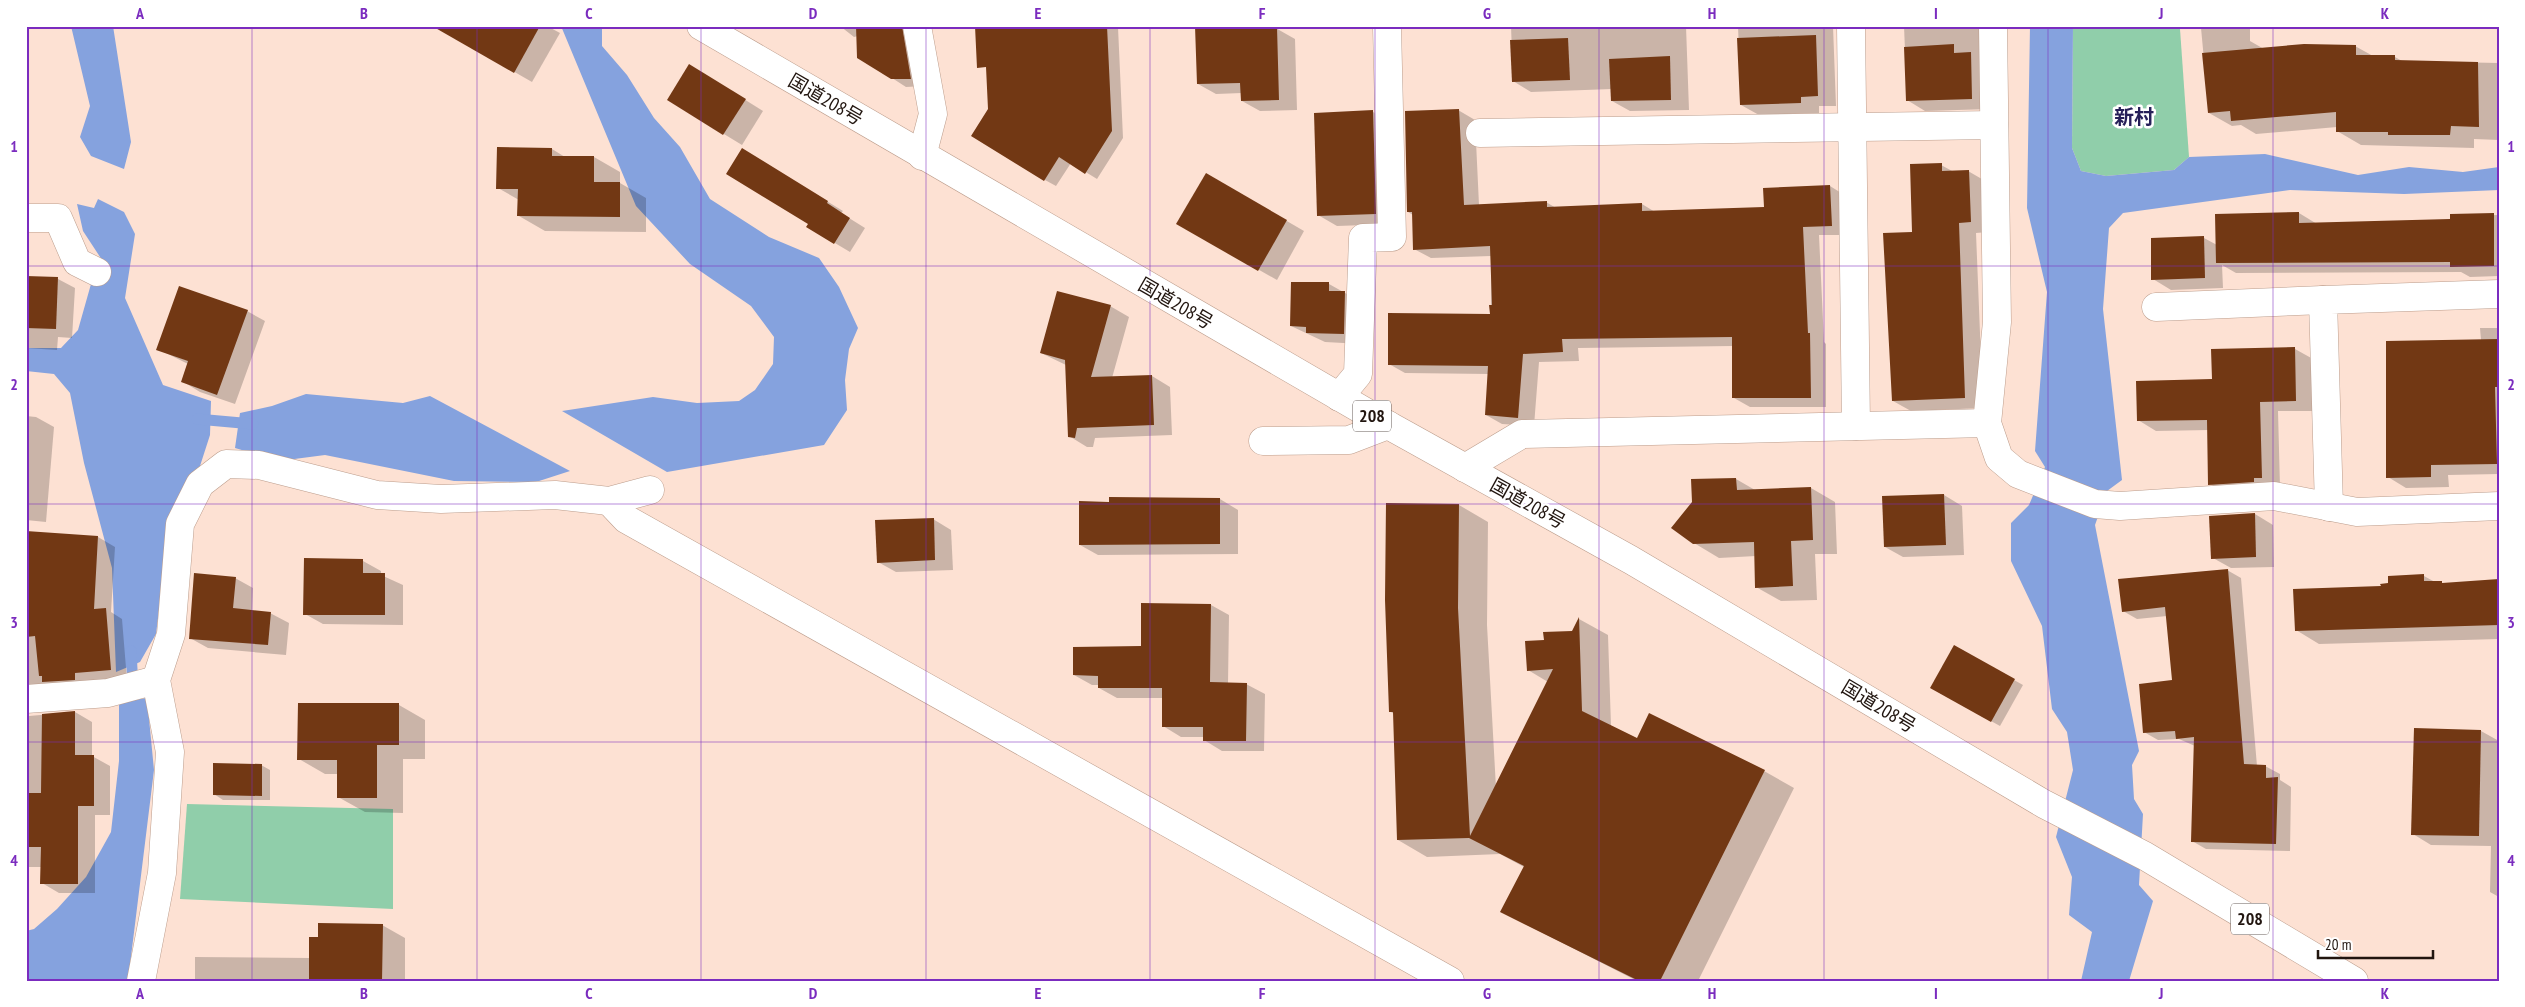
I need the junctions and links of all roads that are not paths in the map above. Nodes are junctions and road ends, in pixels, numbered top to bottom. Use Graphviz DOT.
graph roads {
  1 [pos="701,26"];
  2 [pos="917,26"];
  3 [pos="1388,26"];
  4 [pos="1851,26"];
  5 [pos="1993,26"];
  6 [pos="1994,125"];
  7 [pos="1852,126"];
  8 [pos="1480,133"];
  9 [pos="922,156"];
  10 [pos="26,218"];
  11 [pos="97,272"];
  12 [pos="2499,294"];
  13 [pos="2323,300"];
  14 [pos="2156,307"];
  15 [pos="1339,397"];
  16 [pos="1987,423"];
  17 [pos="1388,425"];
  18 [pos="1856,426"];
  19 [pos="1263,441"];
  20 [pos="1465,468"];
  21 [pos="650,490"];
  22 [pos="609,501"];
  23 [pos="2499,506"];
  24 [pos="2330,507"];
  25 [pos="156,680"];
  26 [pos="26,699"];
  27 [pos="141,981"];
  28 [pos="1450,981"];
  29 [pos="2354,981"];
  1 -- 9 [label="main road, 国道208号 / 208"];
  2 -- 9 [label="main road"];
  3 -- 15 [label="main road"];
  4 -- 7 [label="main road"];
  5 -- 6 [label="main road"];
  6 -- 7 [label="main road"];
  6 -- 16 [label="main road"];
  7 -- 8 [label="main road"];
  7 -- 18 [label="main road"];
  9 -- 15 [label="main road, 国道208号 / 208"];
  10 -- 11 [label="main road"];
  12 -- 13 [label="main road"];
  13 -- 14 [label="main road"];
  13 -- 24 [label="main road"];
  15 -- 17 [label="main road, 国道208号 / 208"];
  16 -- 18 [label="main road"];
  16 -- 24 [label="main road"];
  17 -- 19 [label="main road"];
  17 -- 20 [label="main road, 国道208号 / 208"];
  18 -- 20 [label="main road"];
  20 -- 29 [label="main road, 国道208号 / 208"];
  21 -- 22 [label="main road"];
  22 -- 25 [label="main road"];
  22 -- 28 [label="main road"];
  23 -- 24 [label="main road"];
  25 -- 26 [label="main road"];
  25 -- 27 [label="main road"];
}
